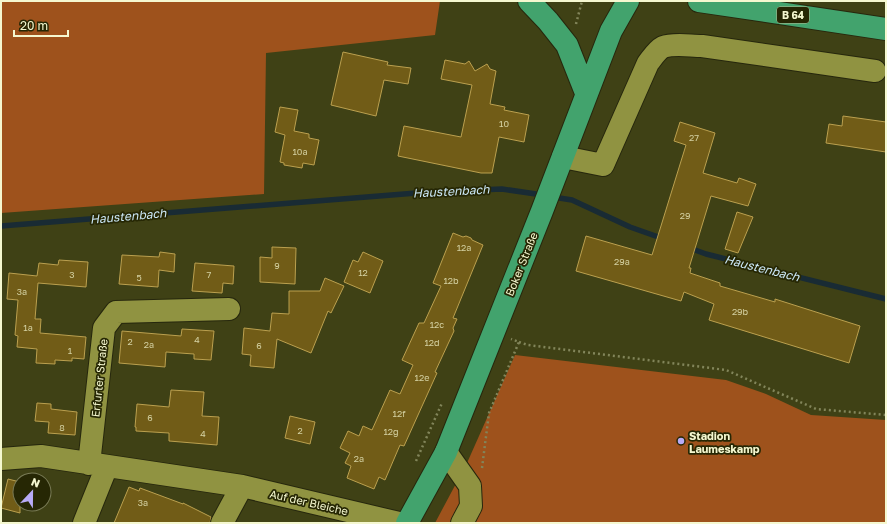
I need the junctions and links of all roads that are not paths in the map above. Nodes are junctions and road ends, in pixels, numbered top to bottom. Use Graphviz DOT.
graph roads {
  1 [pos="529,1"];
  2 [pos="628,1"];
  3 [pos="699,1"];
  4 [pos="886,28"];
  5 [pos="875,71"];
  6 [pos="586,93"];
  7 [pos="559,166"];
  8 [pos="229,309"];
  9 [pos="446,452"];
  10 [pos="1,458"];
  11 [pos="98,465"];
  12 [pos="242,486"];
  13 [pos="84,523"];
  14 [pos="222,523"];
  15 [pos="399,523"];
  16 [pos="407,523"];
  17 [pos="462,523"];
  1 -- 6 [label="main road"];
  2 -- 6 [label="main road, Boker Straße"];
  3 -- 4 [label="main road, B 64"];
  5 -- 7 [label="street"];
  6 -- 7 [label="main road, Boker Straße"];
  7 -- 9 [label="main road, Boker Straße"];
  8 -- 11 [label="street, Erfurter Straße"];
  9 -- 16 [label="main road, Boker Straße"];
  9 -- 17 [label="street"];
  10 -- 11 [label="street, Auf der Bleiche"];
  11 -- 12 [label="street, Auf der Bleiche"];
  11 -- 13 [label="street"];
  12 -- 14 [label="street"];
  12 -- 15 [label="street, Auf der Bleiche"];
}
